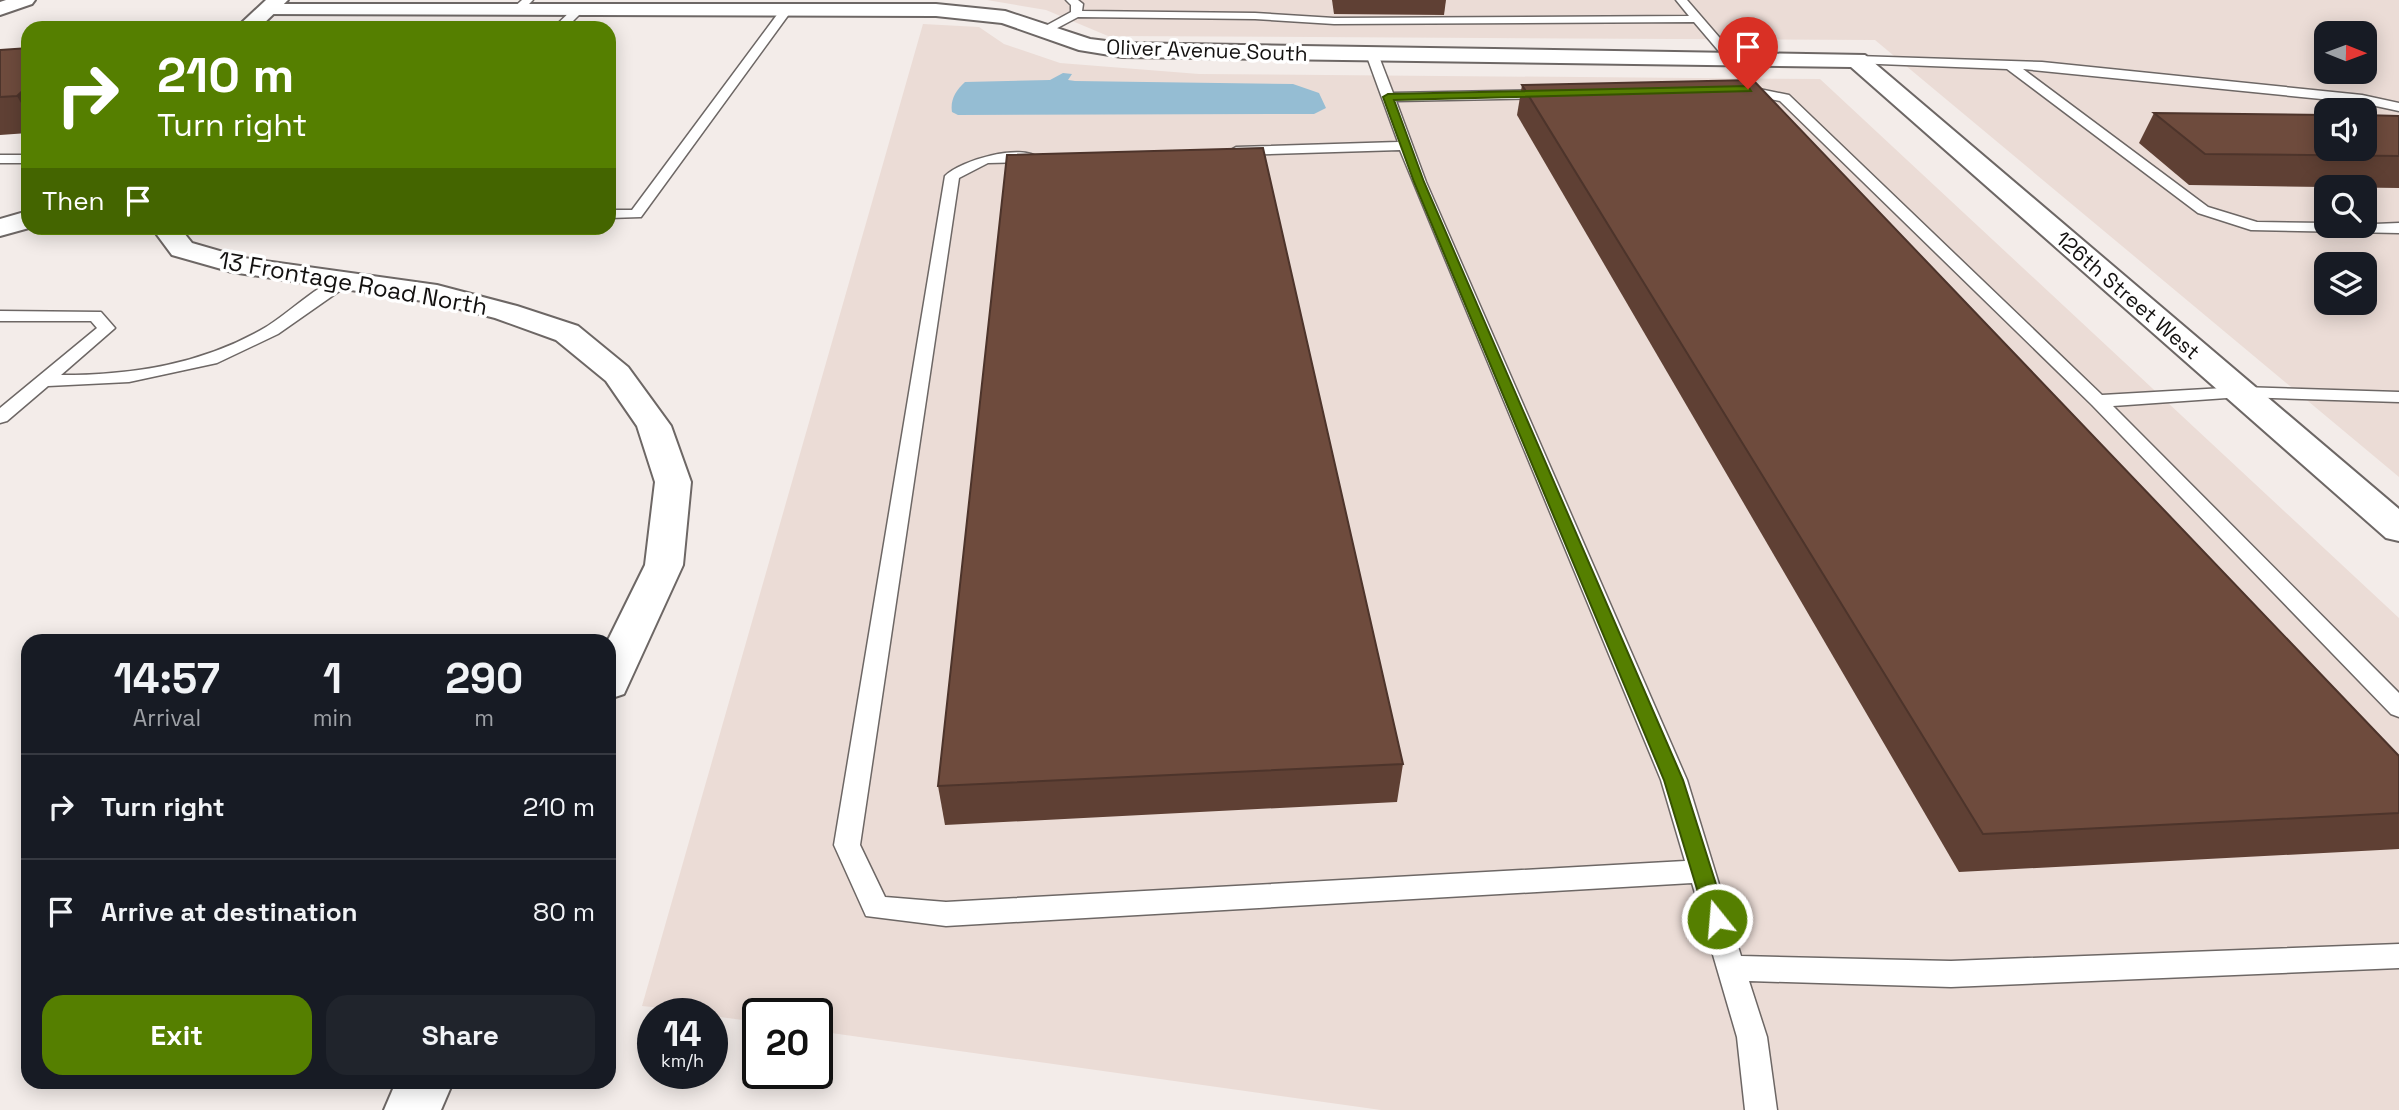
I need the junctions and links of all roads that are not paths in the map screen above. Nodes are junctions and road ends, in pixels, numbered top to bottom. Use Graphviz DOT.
graph roads {
  1 [pos="9,0"];
  2 [pos="25,0"];
  3 [pos="1071,0"];
  4 [pos="1681,0"];
  5 [pos="0,3"];
  6 [pos="273,5"];
  7 [pos="522,5"];
  8 [pos="0,9"];
  9 [pos="578,10"];
  10 [pos="786,10"];
  11 [pos="1076,14"];
  12 [pos="1698,19"];
  13 [pos="255,21"];
  14 [pos="566,21"];
  15 [pos="1044,31"];
  16 [pos="1372,54"];
  17 [pos="1732,59"];
  18 [pos="1857,60"];
  19 [pos="2010,65"];
  20 [pos="1720,90"];
  21 [pos="1568,93"];
  22 [pos="1388,97"];
  23 [pos="2399,107"];
  24 [pos="1405,146"];
  25 [pos="1216,152"];
  26 [pos="1053,157"];
  27 [pos="0,159"];
  28 [pos="21,159"];
  29 [pos="616,214"];
  30 [pos="21,221"];
  31 [pos="0,228"];
  32 [pos="2399,228"];
  33 [pos="172,235"];
  34 [pos="342,282"];
  35 [pos="0,316"];
  36 [pos="45,381"];
  37 [pos="2241,392"];
  38 [pos="2399,397"];
  39 [pos="2098,401"];
  40 [pos="0,417"];
  41 [pos="2399,529"];
  42 [pos="616,668"];
  43 [pos="2399,708"];
  44 [pos="1702,871"];
  45 [pos="2399,956"];
  46 [pos="1731,968"];
  47 [pos="422,1089"];
  48 [pos="412,1110"];
  49 [pos="1761,1110"];
  1 -- 5 [label="main road"];
  2 -- 8 [label="main road"];
  3 -- 11 [label="lane"];
  4 -- 12 [label="lane"];
  6 -- 7 [label="main road, Oliver Avenue South"];
  6 -- 13 [label="main road"];
  7 -- 9 [label="main road, Oliver Avenue South"];
  9 -- 10 [label="main road, Oliver Avenue South"];
  9 -- 14 [label="lane"];
  10 -- 15 [label="main road, Oliver Avenue South"];
  10 -- 29 [label="lane"];
  11 -- 12 [label="lane"];
  11 -- 15 [label="lane"];
  12 -- 17 [label="lane"];
  15 -- 16 [label="main road, Oliver Avenue South"];
  16 -- 17 [label="main road, Oliver Avenue South"];
  16 -- 22 [label="lane"];
  17 -- 18 [label="main road, Oliver Avenue South"];
  18 -- 19 [label="lane"];
  18 -- 37 [label="main road, 126th Street West"];
  19 -- 23 [label="lane"];
  19 -- 32 [label="lane"];
  20 -- 39 [label="lane"];
  21 -- 22 [label="lane"];
  22 -- 24 [label="lane"];
  24 -- 25 [label="lane"];
  24 -- 44 [label="lane"];
  26 -- 44 [label="lane"];
  27 -- 28 [label="lane"];
  30 -- 31 [label="main road"];
  33 -- 34 [label="main road, 13 Frontage Road North"];
  34 -- 36 [label="lane"];
  34 -- 42 [label="main road, 13 Frontage Road North"];
  35 -- 36 [label="lane"];
  36 -- 40 [label="lane"];
  37 -- 38 [label="lane"];
  37 -- 39 [label="lane"];
  37 -- 41 [label="main road, 126th Street West"];
  39 -- 43 [label="lane"];
  44 -- 46 [label="lane"];
  45 -- 46 [label="lane"];
  46 -- 49 [label="lane"];
  47 -- 48 [label="main road"];
}
